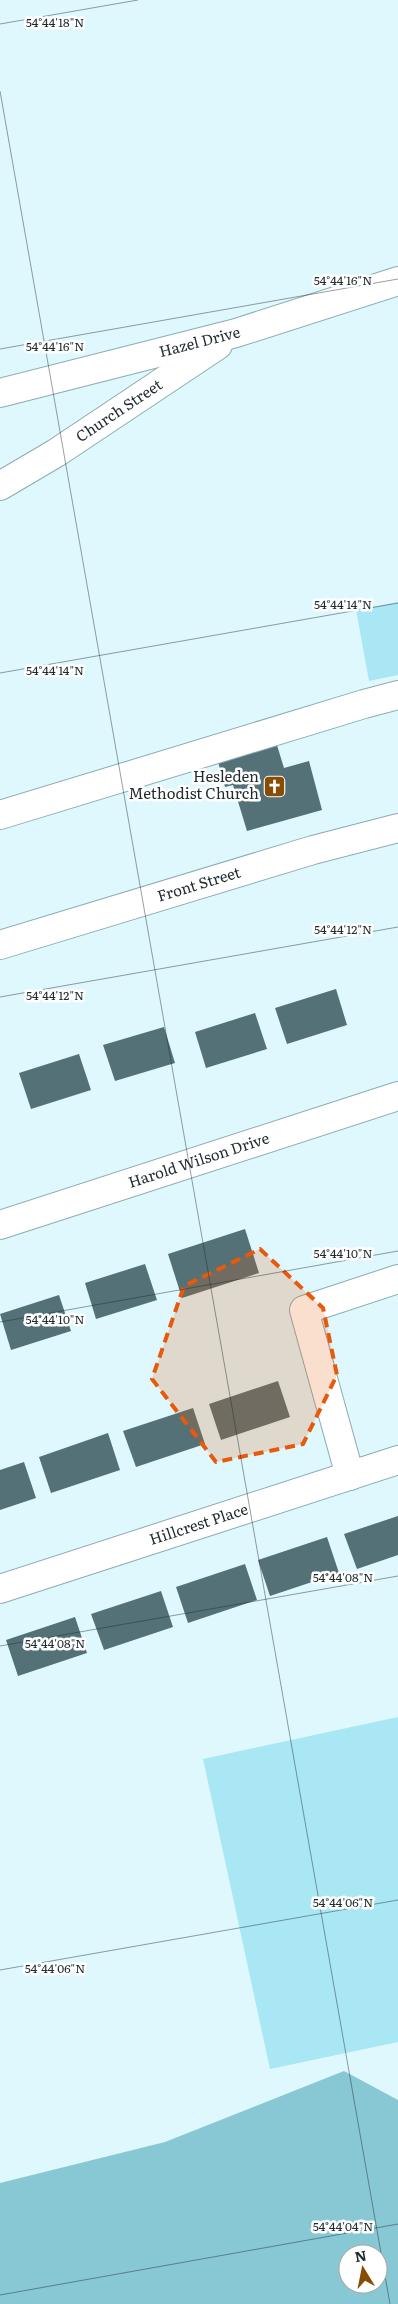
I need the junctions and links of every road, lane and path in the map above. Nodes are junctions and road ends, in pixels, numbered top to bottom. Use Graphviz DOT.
graph roads {
  1 [pos="398,281"];
  2 [pos="236,333"];
  3 [pos="0,393"];
  4 [pos="0,486"];
  5 [pos="398,695"];
  6 [pos="0,815"];
  7 [pos="398,828"];
  8 [pos="0,945"];
  9 [pos="398,1096"];
  10 [pos="0,1225"];
  11 [pos="398,1280"];
  12 [pos="398,1460"];
  13 [pos="350,1476"];
  14 [pos="0,1589"];
  1 -- 2 [label="street, Hazel Drive"];
  2 -- 3 [label="street, Hazel Drive"];
  2 -- 4 [label="street, Church Street"];
  5 -- 6 [label="street"];
  7 -- 8 [label="street, Front Street"];
  9 -- 10 [label="street, Harold Wilson Drive"];
  11 -- 13 [label="street"];
  12 -- 13 [label="street, Hillcrest Place"];
  13 -- 14 [label="street, Hillcrest Place"];
}
